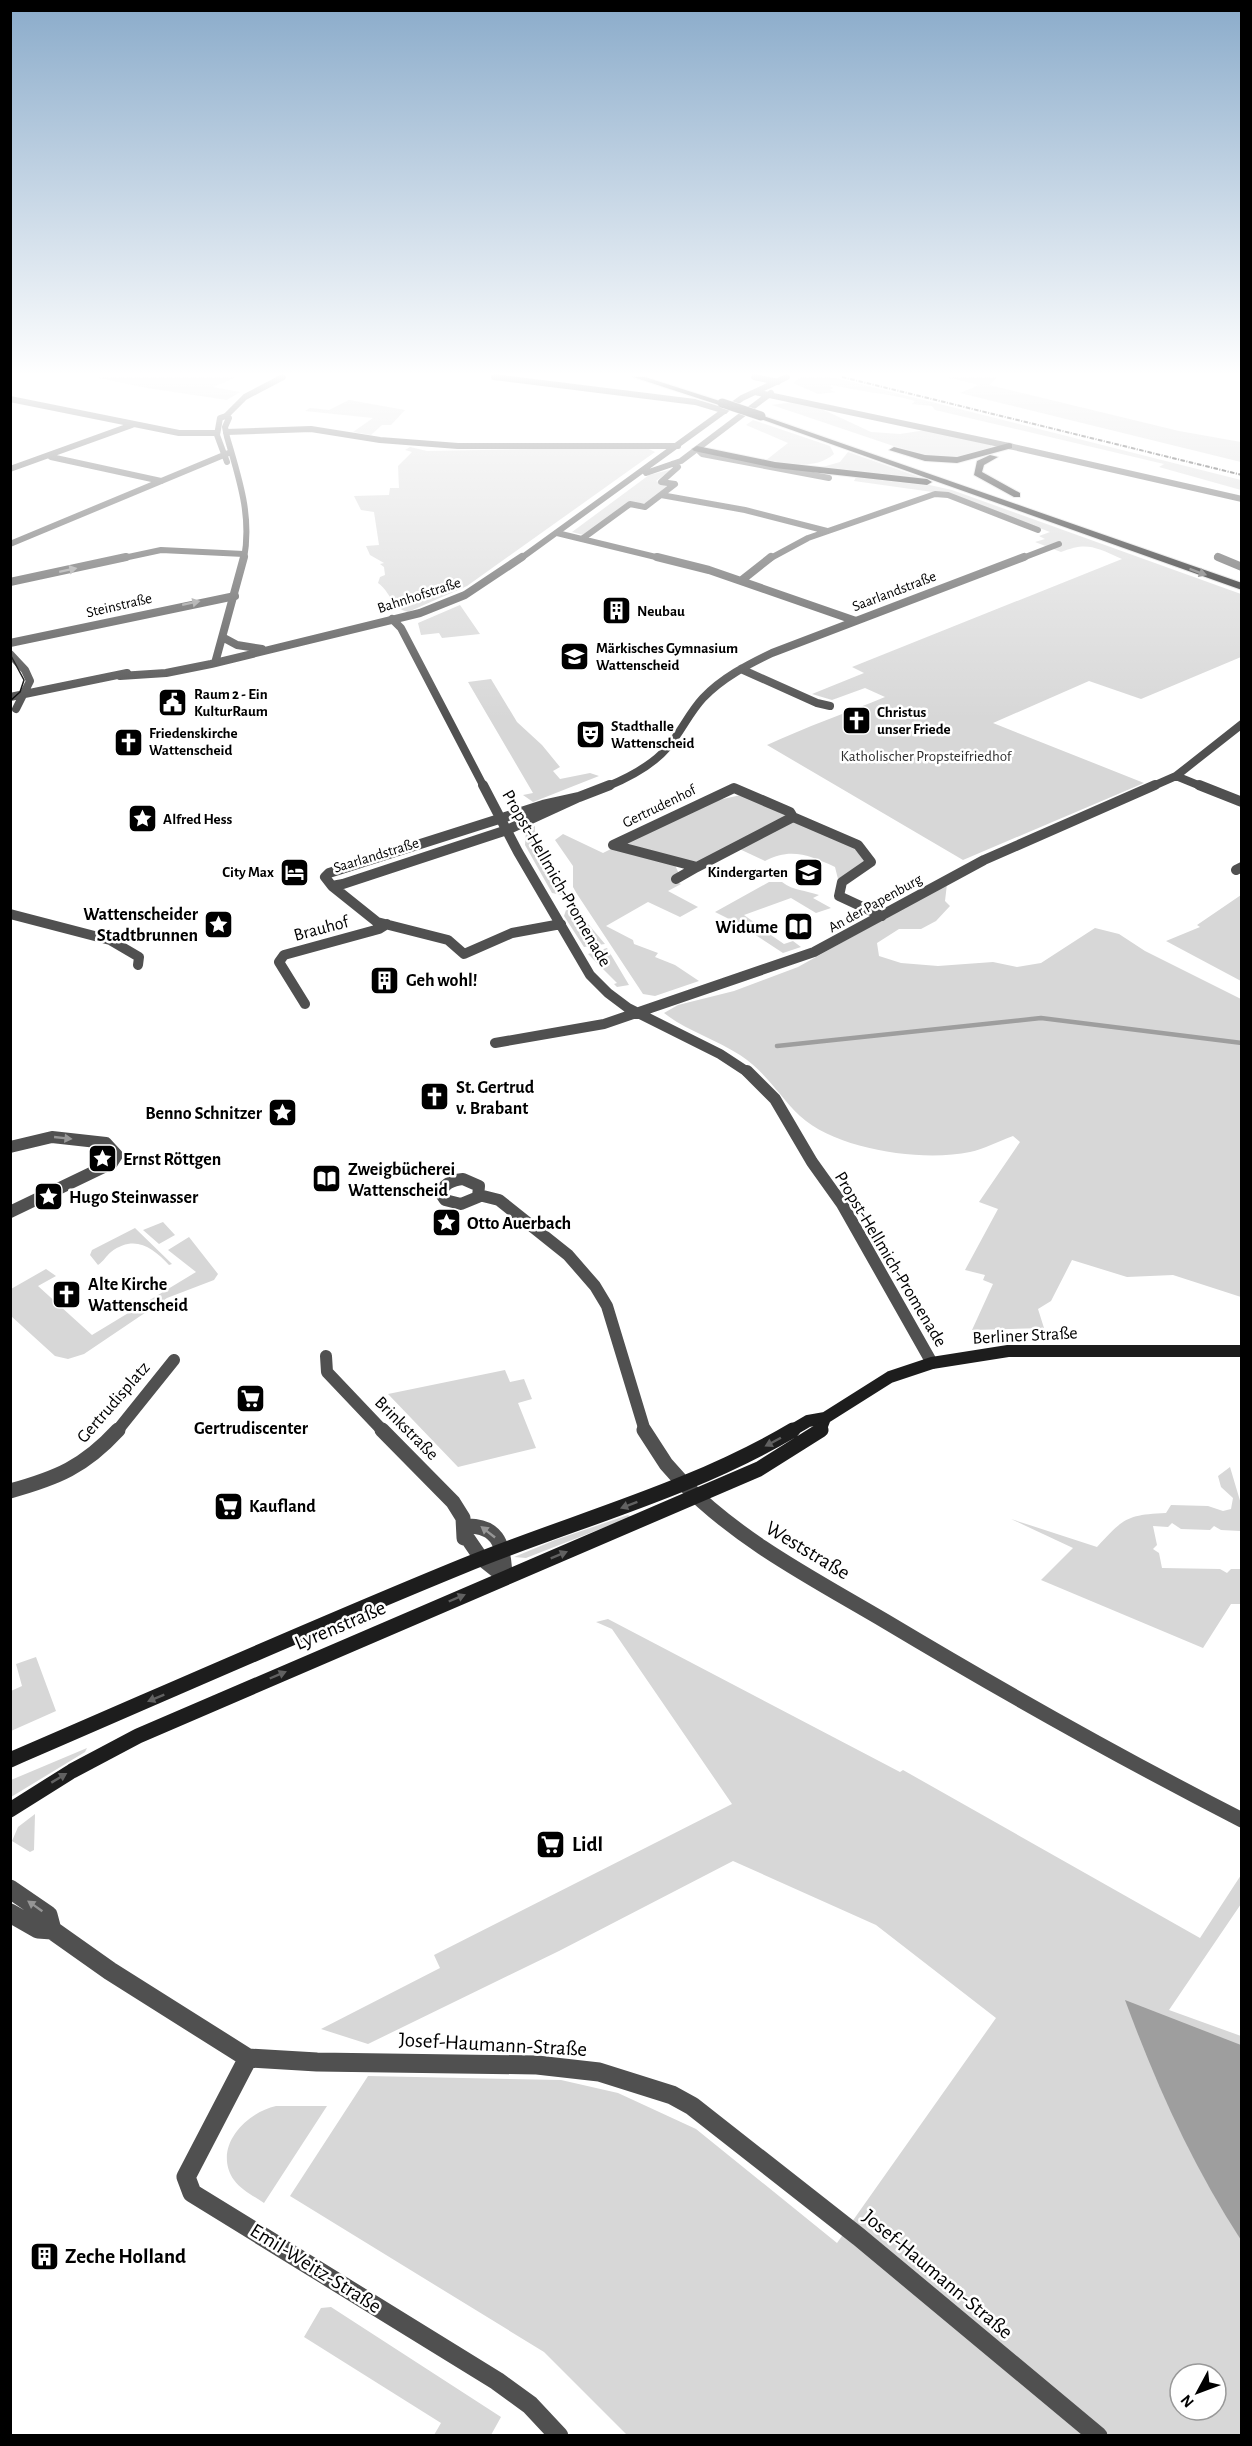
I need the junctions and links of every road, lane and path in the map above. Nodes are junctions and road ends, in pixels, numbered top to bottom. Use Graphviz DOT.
graph roads {
  1 [pos="137,491"];
  2 [pos="243,491"];
  3 [pos="615,491"];
  4 [pos="666,491"];
  5 [pos="967,491"];
  6 [pos="986,491"];
  7 [pos="991,491"];
  8 [pos="1005,491"];
  9 [pos="1207,491"];
  10 [pos="661,495"];
  11 [pos="1242,499"];
  12 [pos="1027,505"];
  13 [pos="1038,530"];
  14 [pos="827,531"];
  15 [pos="557,533"];
  16 [pos="582,539"];
  17 [pos="10,544"];
  18 [pos="1059,544"];
  19 [pos="244,554"];
  20 [pos="1217,557"];
  21 [pos="1242,567"];
  22 [pos="1242,577"];
  23 [pos="742,580"];
  24 [pos="10,582"];
  25 [pos="1242,587"];
  26 [pos="234,596"];
  27 [pos="392,619"];
  28 [pos="856,621"];
  29 [pos="224,638"];
  30 [pos="10,643"];
  31 [pos="285,645"];
  32 [pos="267,649"];
  33 [pos="10,654"];
  34 [pos="216,660"];
  35 [pos="741,669"];
  36 [pos="53,690"];
  37 [pos="28,693"];
  38 [pos="10,697"];
  39 [pos="830,706"];
  40 [pos="13,710"];
  41 [pos="1242,724"];
  42 [pos="1176,776"];
  43 [pos="579,797"];
  44 [pos="1242,801"];
  45 [pos="793,817"];
  46 [pos="501,818"];
  47 [pos="507,830"];
  48 [pos="432,840"];
  49 [pos="445,849"];
  50 [pos="697,867"];
  51 [pos="676,879"];
  52 [pos="332,886"];
  53 [pos="10,914"];
  54 [pos="882,916"];
  55 [pos="387,924"];
  56 [pos="561,924"];
  57 [pos="138,965"];
  58 [pos="305,1004"];
  59 [pos="636,1013"];
  60 [pos="495,1043"];
  61 [pos="10,1147"];
  62 [pos="479,1195"];
  63 [pos="10,1212"];
  64 [pos="1242,1351"];
  65 [pos="326,1356"];
  66 [pos="174,1360"];
  67 [pos="932,1363"];
  68 [pos="825,1418"];
  69 [pos="683,1483"];
  70 [pos="10,1491"];
  71 [pos="697,1498"];
  72 [pos="465,1532"];
  73 [pos="505,1550"];
  74 [pos="481,1558"];
  75 [pos="505,1577"];
  76 [pos="10,1760"];
  77 [pos="10,1810"];
  78 [pos="1242,1820"];
  79 [pos="10,1889"];
  80 [pos="10,1913"];
  81 [pos="52,1930"];
  82 [pos="248,2058"];
  83 [pos="559,2436"];
  84 [pos="1098,2436"];
  1 -- 17 [label="street"];
  2 -- 19 [label="street"];
  3 -- 15 [label="street, Bahnhofstraße"];
  4 -- 10 [label="street, Bahnhofstraße"];
  5 -- 12 [label="highway"];
  6 -- 12 [label="highway"];
  7 -- 12 [label="highway"];
  8 -- 12 [label="highway"];
  9 -- 11 [label="street"];
  10 -- 14 [label="street"];
  10 -- 16 [label="street"];
  12 -- 22 [label="highway"];
  12 -- 25 [label="highway, one-way"];
  13 -- 14 [label="street"];
  14 -- 23 [label="street"];
  15 -- 16 [label="street"];
  15 -- 27 [label="street, Bahnhofstraße"];
  16 -- 23 [label="street"];
  18 -- 28 [label="street, Saarlandstraße"];
  24 -- 19 [label="street, one-way"];
  19 -- 26 [label="street"];
  20 -- 21 [label="street"];
  23 -- 28 [label="street"];
  26 -- 29 [label="street"];
  30 -- 26 [label="street, Steinstraße, one-way"];
  27 -- 31 [label="street, Bahnhofstraße"];
  27 -- 46 [label="street, Propst-Hellmich-Promenade"];
  28 -- 35 [label="street, Saarlandstraße"];
  29 -- 32 [label="street, Bahnhofstraße"];
  29 -- 34 [label="street"];
  31 -- 32 [label="street, Bahnhofstraße"];
  31 -- 34 [label="street, Bahnhofstraße"];
  32 -- 34 [label="street, Bahnhofstraße"];
  33 -- 37 [label="street"];
  34 -- 36 [label="street, Bahnhofstraße"];
  35 -- 39 [label="street"];
  35 -- 43 [label="street, Saarlandstraße"];
  36 -- 37 [label="street, Bahnhofstraße"];
  36 -- 40 [label="street"];
  37 -- 38 [label="street, Bahnhofstraße"];
  37 -- 40 [label="street"];
  41 -- 42 [label="street, An der Papenburg"];
  42 -- 44 [label="street"];
  42 -- 54 [label="street, An der Papenburg"];
  43 -- 46 [label="street, Saarlandstraße"];
  43 -- 47 [label="street, Saarlandstraße"];
  45 -- 50 [label="street"];
  45 -- 50 [label="street, Gertrudenhof"];
  45 -- 54 [label="street, Gertrudenhof"];
  46 -- 47 [label="street, Propst-Hellmich-Promenade"];
  46 -- 48 [label="street, Saarlandstraße"];
  47 -- 49 [label="street, Saarlandstraße"];
  47 -- 56 [label="street, Propst-Hellmich-Promenade"];
  48 -- 49 [label="street, Saarlandstraße"];
  48 -- 52 [label="street, Saarlandstraße"];
  49 -- 52 [label="street, Saarlandstraße"];
  50 -- 51 [label="street"];
  52 -- 55 [label="street, Brauhof"];
  53 -- 57 [label="street"];
  54 -- 59 [label="street, An der Papenburg"];
  55 -- 56 [label="street, Brauhof"];
  55 -- 58 [label="street, Brauhof"];
  56 -- 59 [label="street, Propst-Hellmich-Promenade"];
  59 -- 60 [label="street, An der Papenburg"];
  59 -- 67 [label="street, Propst-Hellmich-Promenade"];
  61 -- 63 [label="street, one-way"];
  62 -- 69 [label="street, Weststraße"];
  64 -- 67 [label="main road, Berliner Straße"];
  65 -- 72 [label="street, Brinkstraße"];
  66 -- 70 [label="street, Gertrudisplatz"];
  67 -- 68 [label="main road, Berliner Straße"];
  68 -- 69 [label="main road, Berliner Straße, one-way"];
  68 -- 71 [label="main road, Berliner Straße"];
  69 -- 71 [label="street, Weststraße"];
  69 -- 73 [label="main road, Lyrenstraße, one-way"];
  75 -- 71 [label="main road, Lyrenstraße, one-way"];
  71 -- 78 [label="street, Weststraße"];
  73 -- 72 [label="street, one-way"];
  72 -- 74 [label="street, Brinkstraße"];
  73 -- 74 [label="main road, Lyrenstraße"];
  73 -- 75 [label="street"];
  74 -- 75 [label="street, Brinkstraße"];
  74 -- 76 [label="main road, Lyrenstraße, one-way"];
  77 -- 75 [label="main road, Lyrenstraße, one-way"];
  81 -- 79 [label="street, Josef-Haumann-Straße, one-way"];
  80 -- 81 [label="street, Josef-Haumann-Straße"];
  81 -- 82 [label="street, Josef-Haumann-Straße"];
  82 -- 83 [label="street, Emil-Weitz-Straße"];
  82 -- 84 [label="street, Josef-Haumann-Straße"];
}
